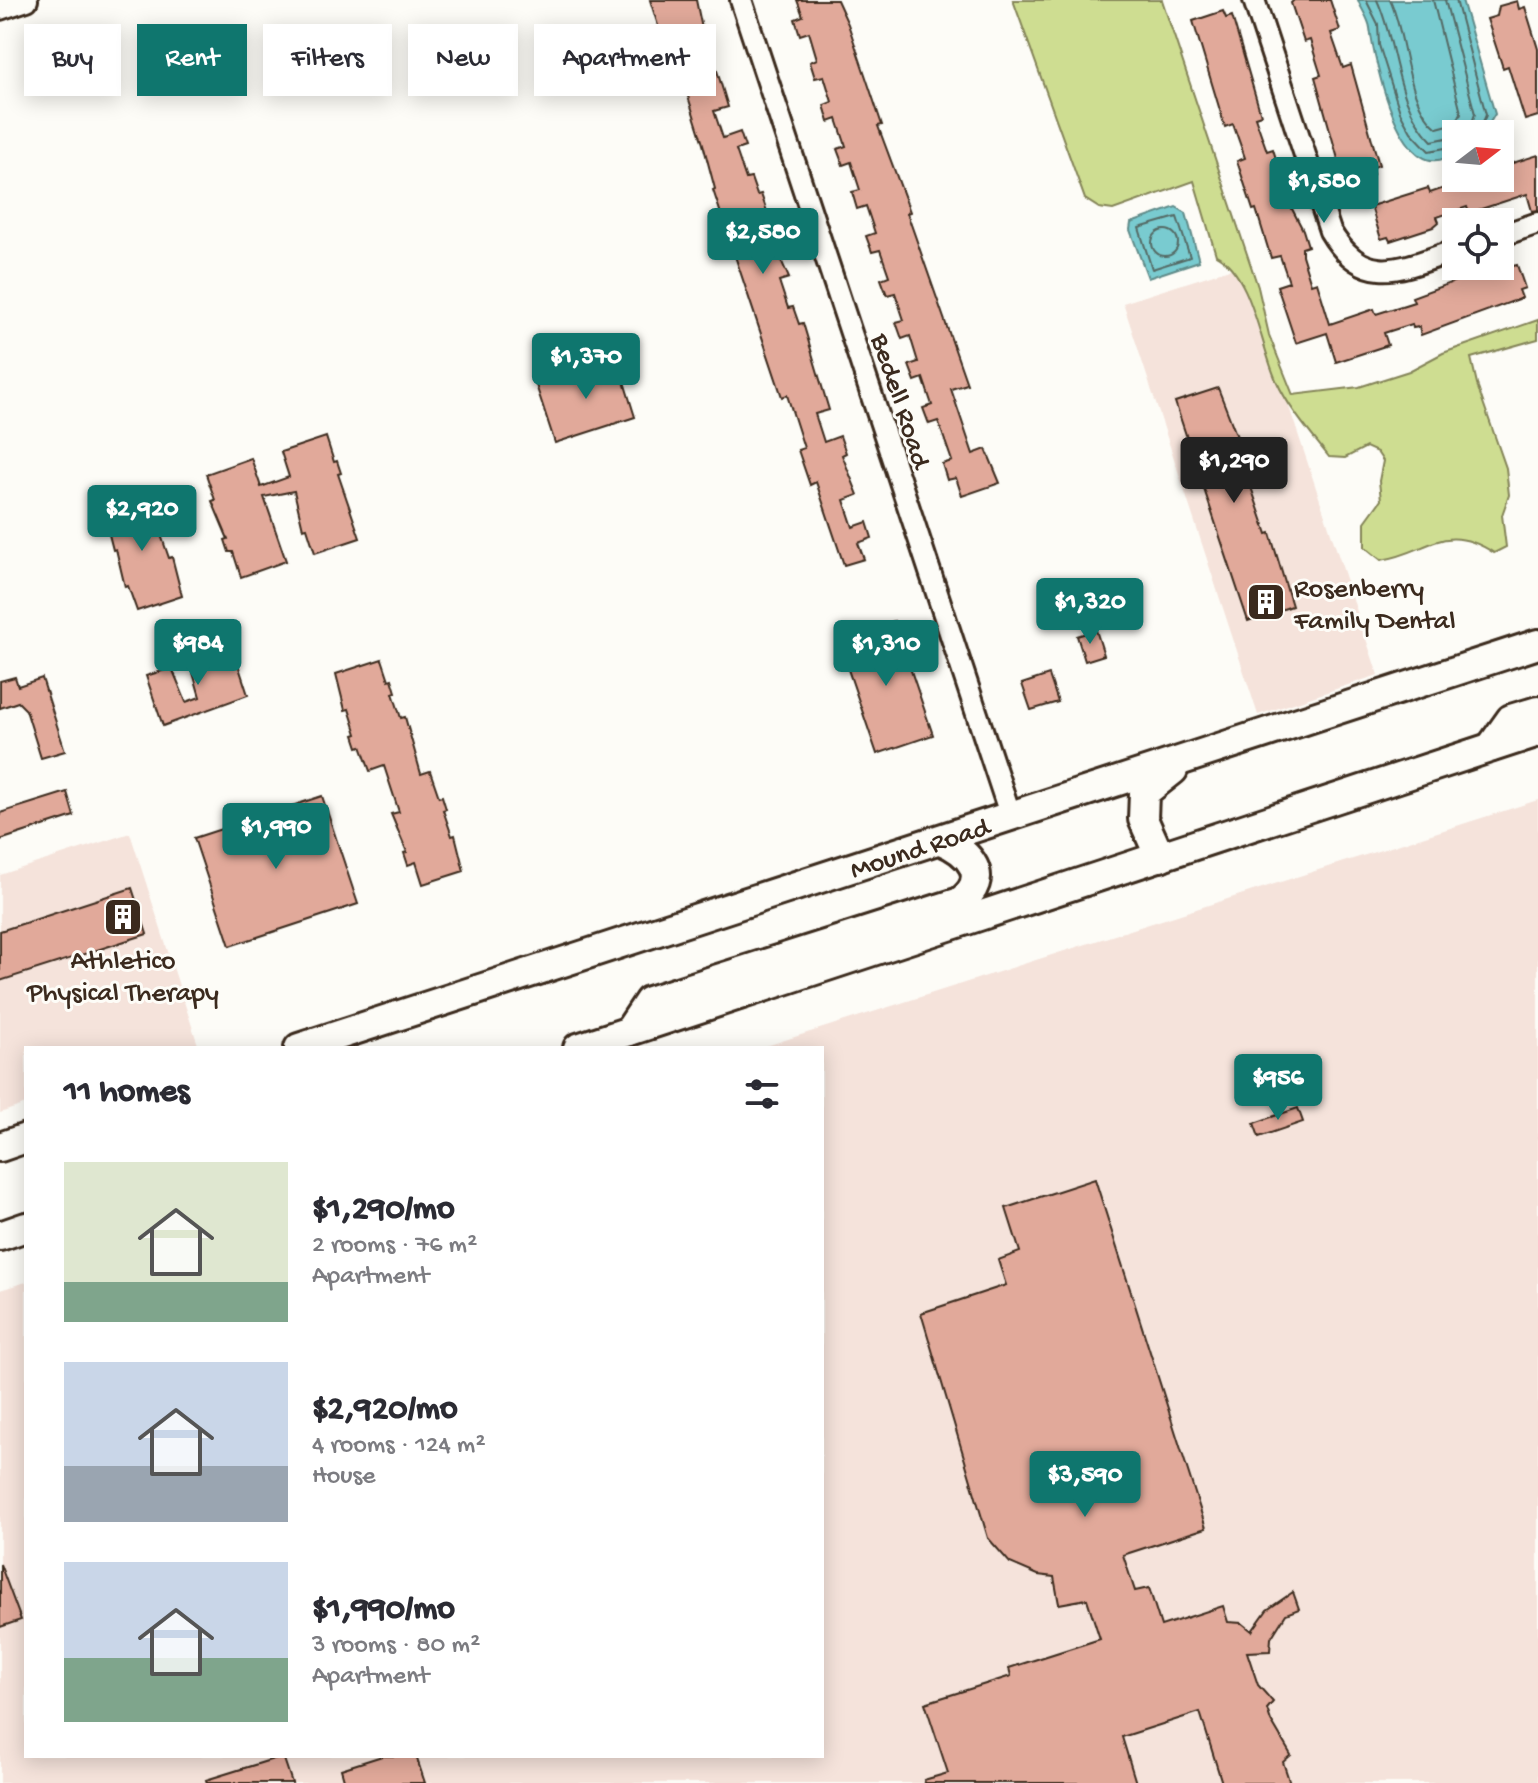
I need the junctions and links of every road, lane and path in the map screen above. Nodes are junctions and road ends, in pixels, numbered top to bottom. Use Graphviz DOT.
graph roads {
  1 [pos="27,0"];
  2 [pos="741,0"];
  3 [pos="1254,0"];
  4 [pos="0,9"];
  5 [pos="1538,223"];
  6 [pos="1514,231"];
  7 [pos="1442,255"];
  8 [pos="1538,644"];
  9 [pos="1538,711"];
  10 [pos="1538,732"];
  11 [pos="1491,747"];
  12 [pos="1186,759"];
  13 [pos="1011,817"];
  14 [pos="941,840"];
  15 [pos="1160,857"];
  16 [pos="629,1031"];
  17 [pos="305,1046"];
  18 [pos="584,1046"];
  19 [pos="24,1139"];
  20 [pos="0,1147"];
  21 [pos="24,1211"];
  22 [pos="0,1218"];
  23 [pos="24,1228"];
  24 [pos="0,1236"];
  1 -- 4 [label="street"];
  2 -- 13 [label="street, Bedell Road"];
  3 -- 7 [label="street"];
  5 -- 6 [label="street"];
  8 -- 12 [label="main road, Mound Road"];
  9 -- 11 [label="main road"];
  10 -- 11 [label="main road"];
  11 -- 15 [label="main road"];
  12 -- 13 [label="main road, Mound Road"];
  12 -- 15 [label="main road"];
  13 -- 14 [label="main road, Mound Road"];
  14 -- 16 [label="main road"];
  14 -- 17 [label="main road, Mound Road"];
  15 -- 16 [label="main road"];
  16 -- 18 [label="main road"];
  19 -- 20 [label="main road"];
  21 -- 22 [label="main road"];
  23 -- 24 [label="main road"];
}
